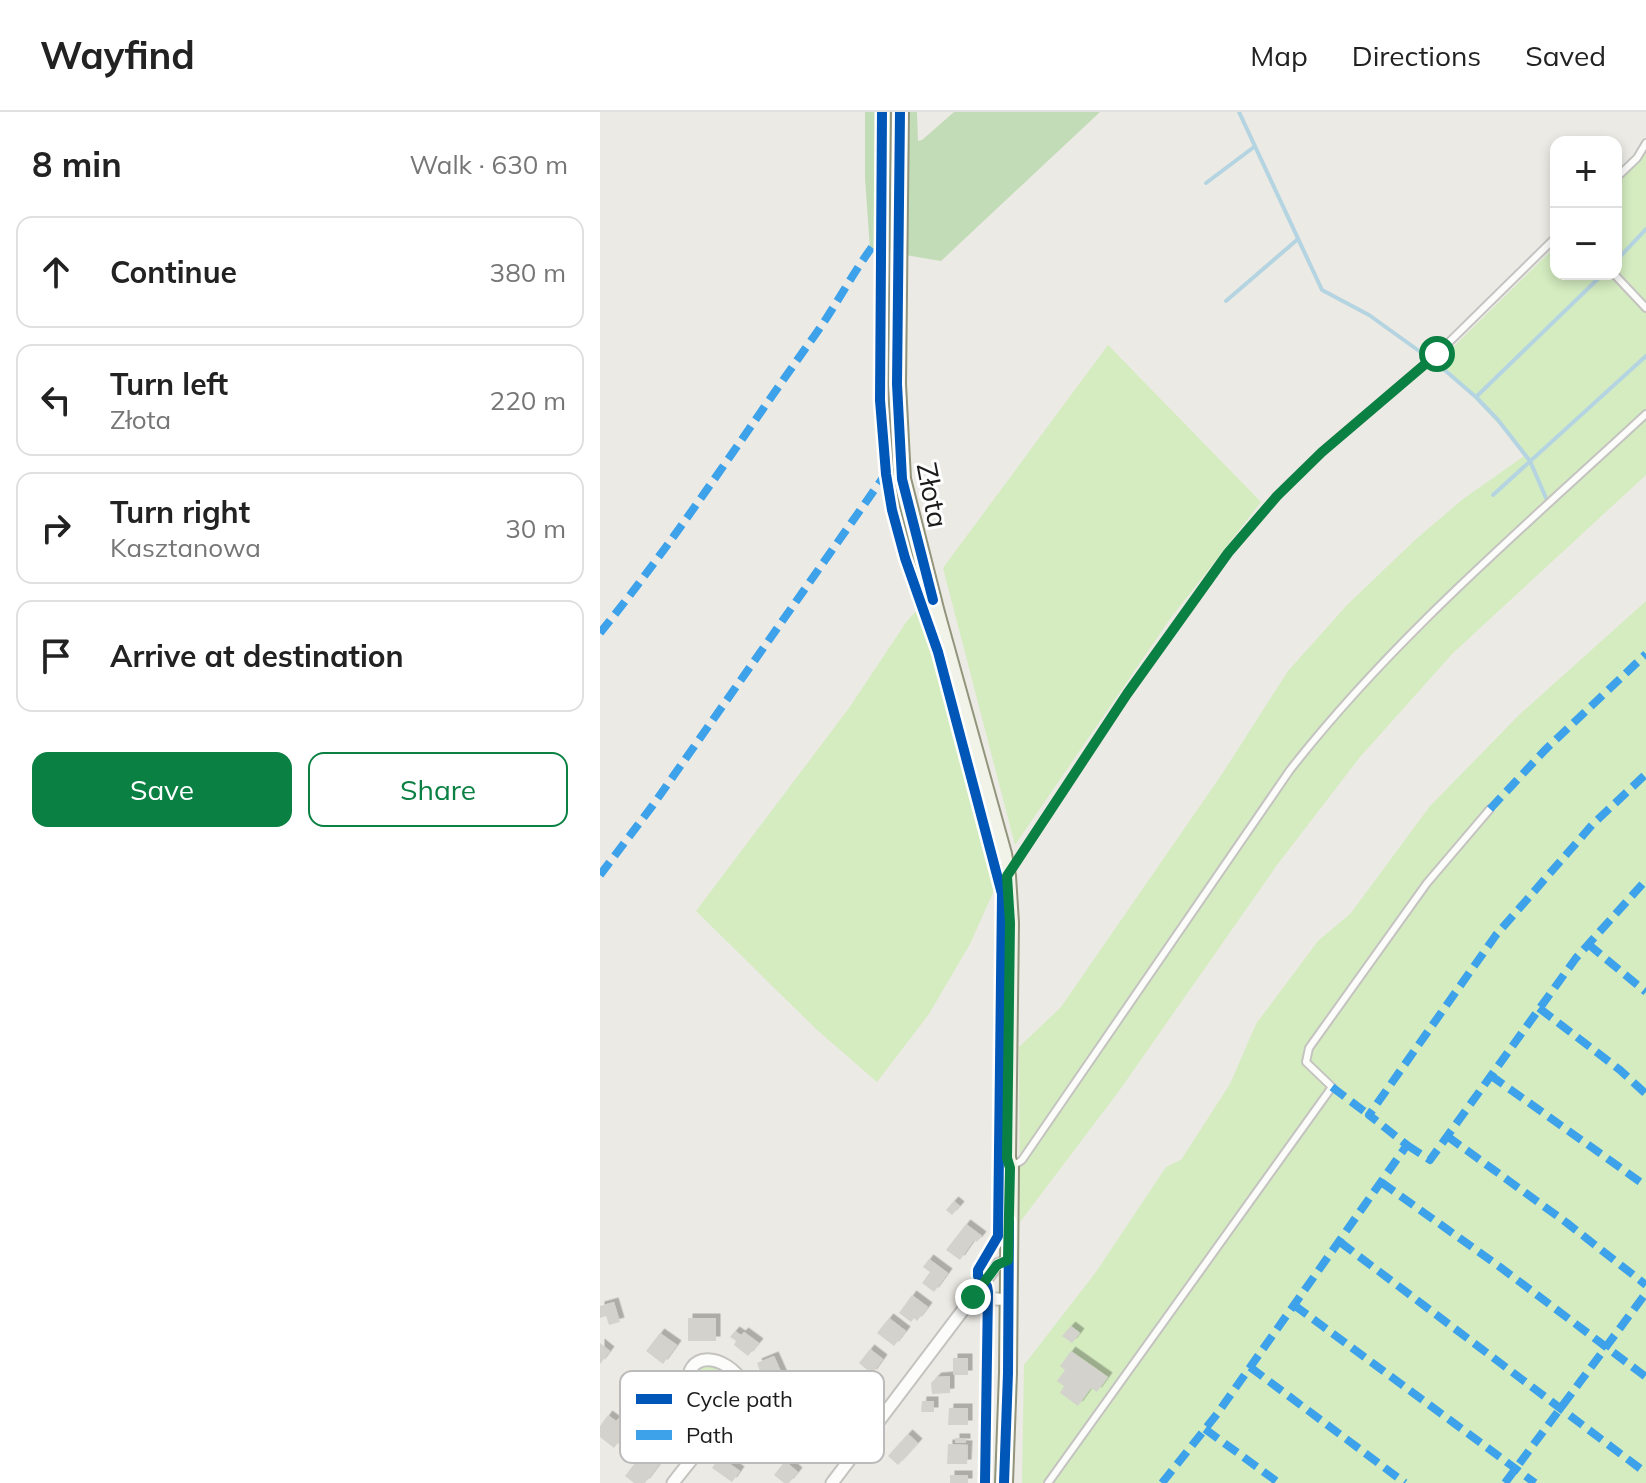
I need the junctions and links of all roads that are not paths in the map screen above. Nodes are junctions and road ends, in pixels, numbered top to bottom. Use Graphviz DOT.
graph roads {
  1 [pos="900,112"];
  2 [pos="1646,143"];
  3 [pos="1622,172"];
  4 [pos="1550,243"];
  5 [pos="1620,280"];
  6 [pos="1646,308"];
  7 [pos="1646,414"];
  8 [pos="1490,809"];
  9 [pos="1007,876"];
  10 [pos="1010,1168"];
  11 [pos="1008,1260"];
  12 [pos="973,1297"];
  13 [pos="1009,1300"];
  14 [pos="693,1371"];
  15 [pos="733,1371"];
  16 [pos="884,1414"];
  17 [pos="688,1463"];
  18 [pos="847,1463"];
  19 [pos="673,1483"];
  20 [pos="832,1483"];
  21 [pos="1004,1483"];
  22 [pos="1048,1483"];
  1 -- 9 [label="street, Złota"];
  2 -- 3 [label="lane"];
  4 -- 9 [label="lane"];
  5 -- 6 [label="lane"];
  7 -- 10 [label="lane"];
  8 -- 22 [label="lane"];
  9 -- 10 [label="street, Złota"];
  10 -- 11 [label="street, Złota"];
  11 -- 12 [label="street"];
  11 -- 13 [label="street, Złota"];
  12 -- 13 [label="street"];
  12 -- 16 [label="street"];
  13 -- 21 [label="street, Złota"];
  14 -- 15 [label="street"];
  17 -- 19 [label="street"];
  18 -- 20 [label="street"];
}
